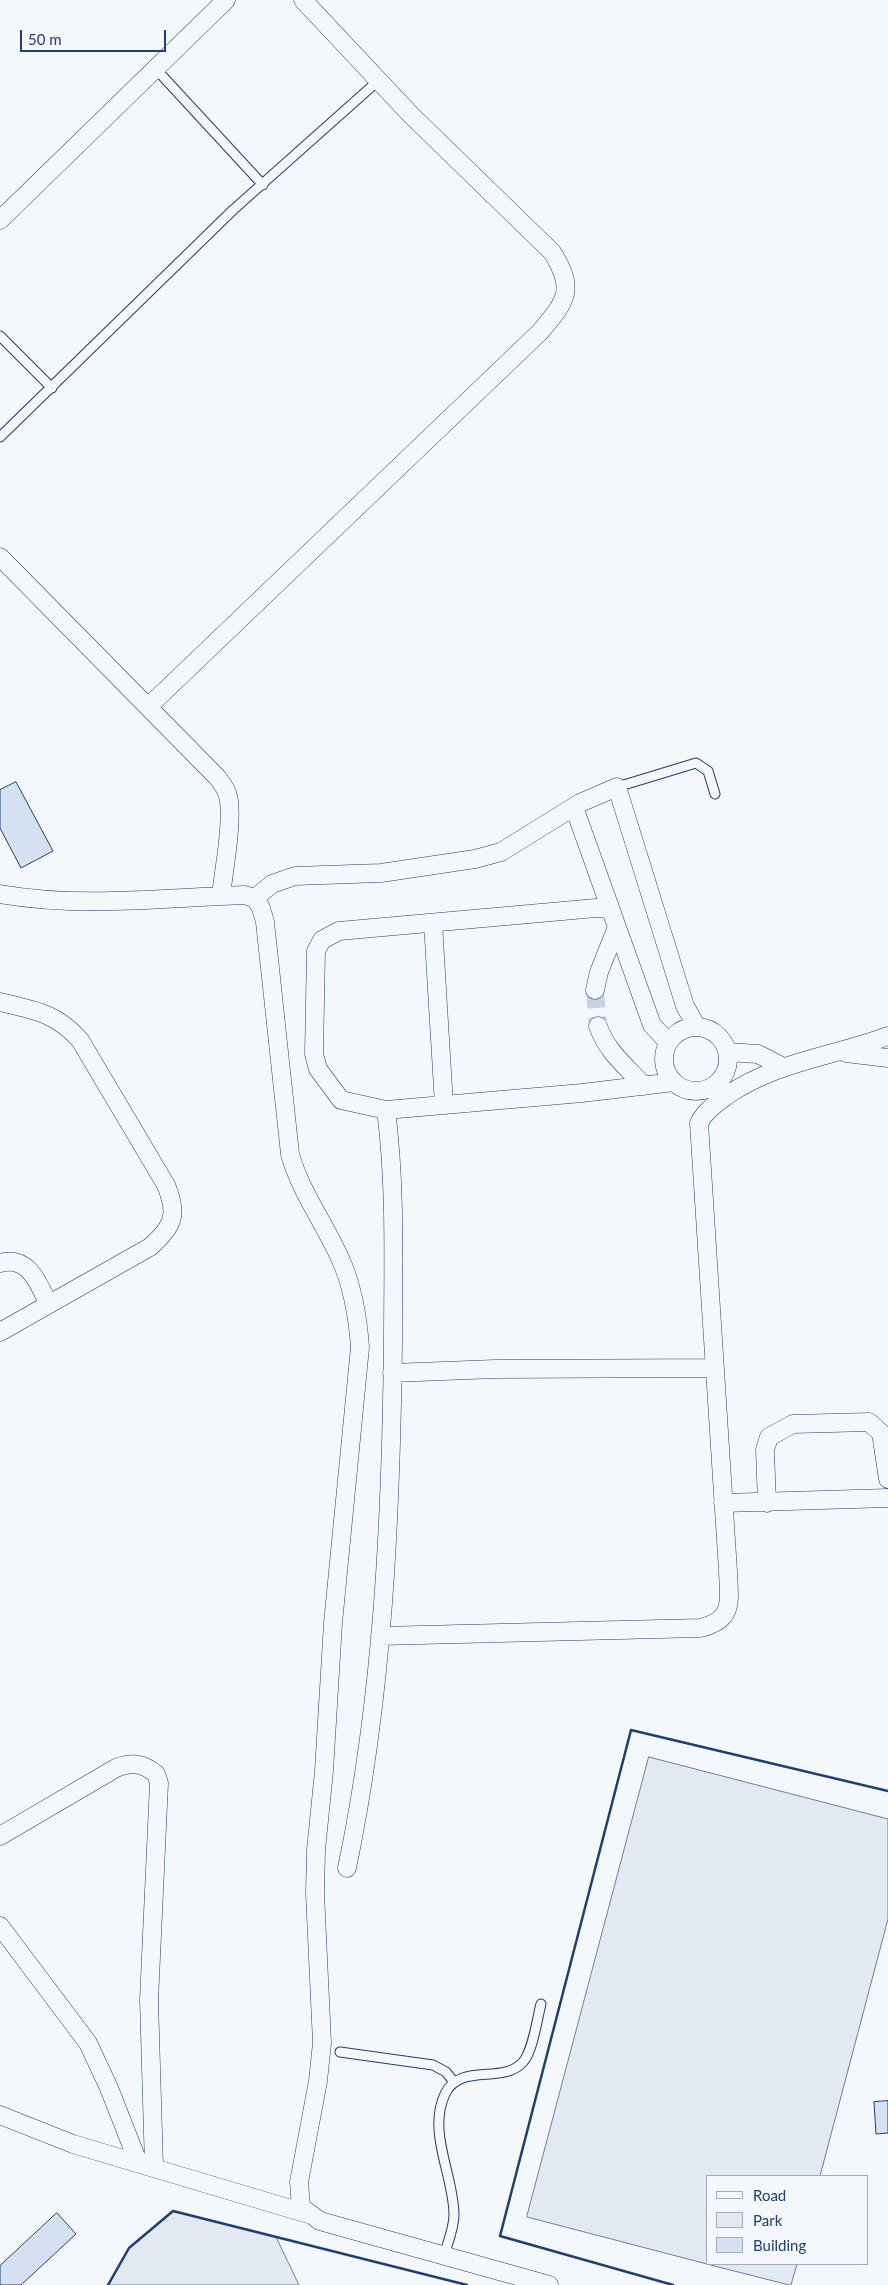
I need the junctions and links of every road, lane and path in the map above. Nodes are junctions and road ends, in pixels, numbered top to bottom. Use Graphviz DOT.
graph roads {
  1 [pos="226,0"];
  2 [pos="303,0"];
  3 [pos="155,68"];
  4 [pos="379,80"];
  5 [pos="263,184"];
  6 [pos="0,220"];
  7 [pos="0,336"];
  8 [pos="52,388"];
  9 [pos="0,437"];
  10 [pos="0,557"];
  11 [pos="148,707"];
  12 [pos="617,787"];
  13 [pos="715,794"];
  14 [pos="574,807"];
  15 [pos="0,894"];
  16 [pos="221,896"];
  17 [pos="255,898"];
  18 [pos="610,908"];
  19 [pos="433,923"];
  20 [pos="617,927"];
  21 [pos="595,990"];
  22 [pos="0,1002"];
  23 [pos="598,1026"];
  24 [pos="696,1027"];
  25 [pos="888,1036"];
  26 [pos="668,1042"];
  27 [pos="727,1052"];
  28 [pos="834,1052"];
  29 [pos="888,1058"];
  30 [pos="783,1067"];
  31 [pos="725,1071"];
  32 [pos="674,1082"];
  33 [pos="644,1086"];
  34 [pos="698,1091"];
  35 [pos="730,1094"];
  36 [pos="444,1105"];
  37 [pos="386,1110"];
  38 [pos="704,1115"];
  39 [pos="0,1264"];
  40 [pos="48,1302"];
  41 [pos="0,1332"];
  42 [pos="715,1368"];
  43 [pos="392,1373"];
  44 [pos="888,1479"];
  45 [pos="888,1498"];
  46 [pos="723,1503"];
  47 [pos="766,1503"];
  48 [pos="380,1636"];
  49 [pos="0,1836"];
  50 [pos="346,1868"];
  51 [pos="0,1926"];
  52 [pos="541,2004"];
  53 [pos="340,2052"];
  54 [pos="454,2082"];
  55 [pos="4,2123"];
  56 [pos="146,2164"];
  57 [pos="308,2214"];
  58 [pos="444,2255"];
  59 [pos="549,2285"];
  1 -- 3 [label="street"];
  2 -- 4 [label="street"];
  3 -- 5 [label="lane"];
  3 -- 6 [label="street"];
  4 -- 5 [label="lane"];
  4 -- 11 [label="street"];
  5 -- 8 [label="lane"];
  7 -- 8 [label="lane"];
  8 -- 9 [label="lane"];
  10 -- 11 [label="street"];
  11 -- 16 [label="street"];
  12 -- 13 [label="lane"];
  12 -- 14 [label="street"];
  12 -- 24 [label="street"];
  14 -- 17 [label="street"];
  14 -- 18 [label="street"];
  15 -- 16 [label="street"];
  16 -- 17 [label="street"];
  17 -- 57 [label="street"];
  18 -- 19 [label="street"];
  18 -- 20 [label="street"];
  19 -- 36 [label="street"];
  19 -- 37 [label="street"];
  20 -- 21 [label="street"];
  20 -- 26 [label="street"];
  22 -- 40 [label="street"];
  23 -- 33 [label="street"];
  24 -- 26 [label="street"];
  24 -- 27 [label="street"];
  25 -- 28 [label="street"];
  26 -- 32 [label="street"];
  27 -- 30 [label="street"];
  27 -- 31 [label="street"];
  28 -- 29 [label="street"];
  28 -- 30 [label="street"];
  30 -- 35 [label="street"];
  31 -- 34 [label="street"];
  31 -- 35 [label="street"];
  32 -- 33 [label="street"];
  32 -- 34 [label="street"];
  33 -- 36 [label="street"];
  34 -- 38 [label="street"];
  35 -- 38 [label="street"];
  36 -- 37 [label="street"];
  37 -- 43 [label="street"];
  38 -- 42 [label="street"];
  39 -- 40 [label="street"];
  40 -- 41 [label="street"];
  42 -- 43 [label="street"];
  42 -- 46 [label="street"];
  43 -- 48 [label="street"];
  44 -- 47 [label="street"];
  45 -- 47 [label="street"];
  46 -- 47 [label="street"];
  46 -- 48 [label="street"];
  48 -- 50 [label="street"];
  49 -- 56 [label="street"];
  51 -- 56 [label="street"];
  52 -- 54 [label="lane"];
  53 -- 54 [label="lane"];
  54 -- 58 [label="lane"];
  55 -- 56 [label="street"];
  56 -- 57 [label="street"];
  57 -- 58 [label="street"];
  58 -- 59 [label="street"];
}
